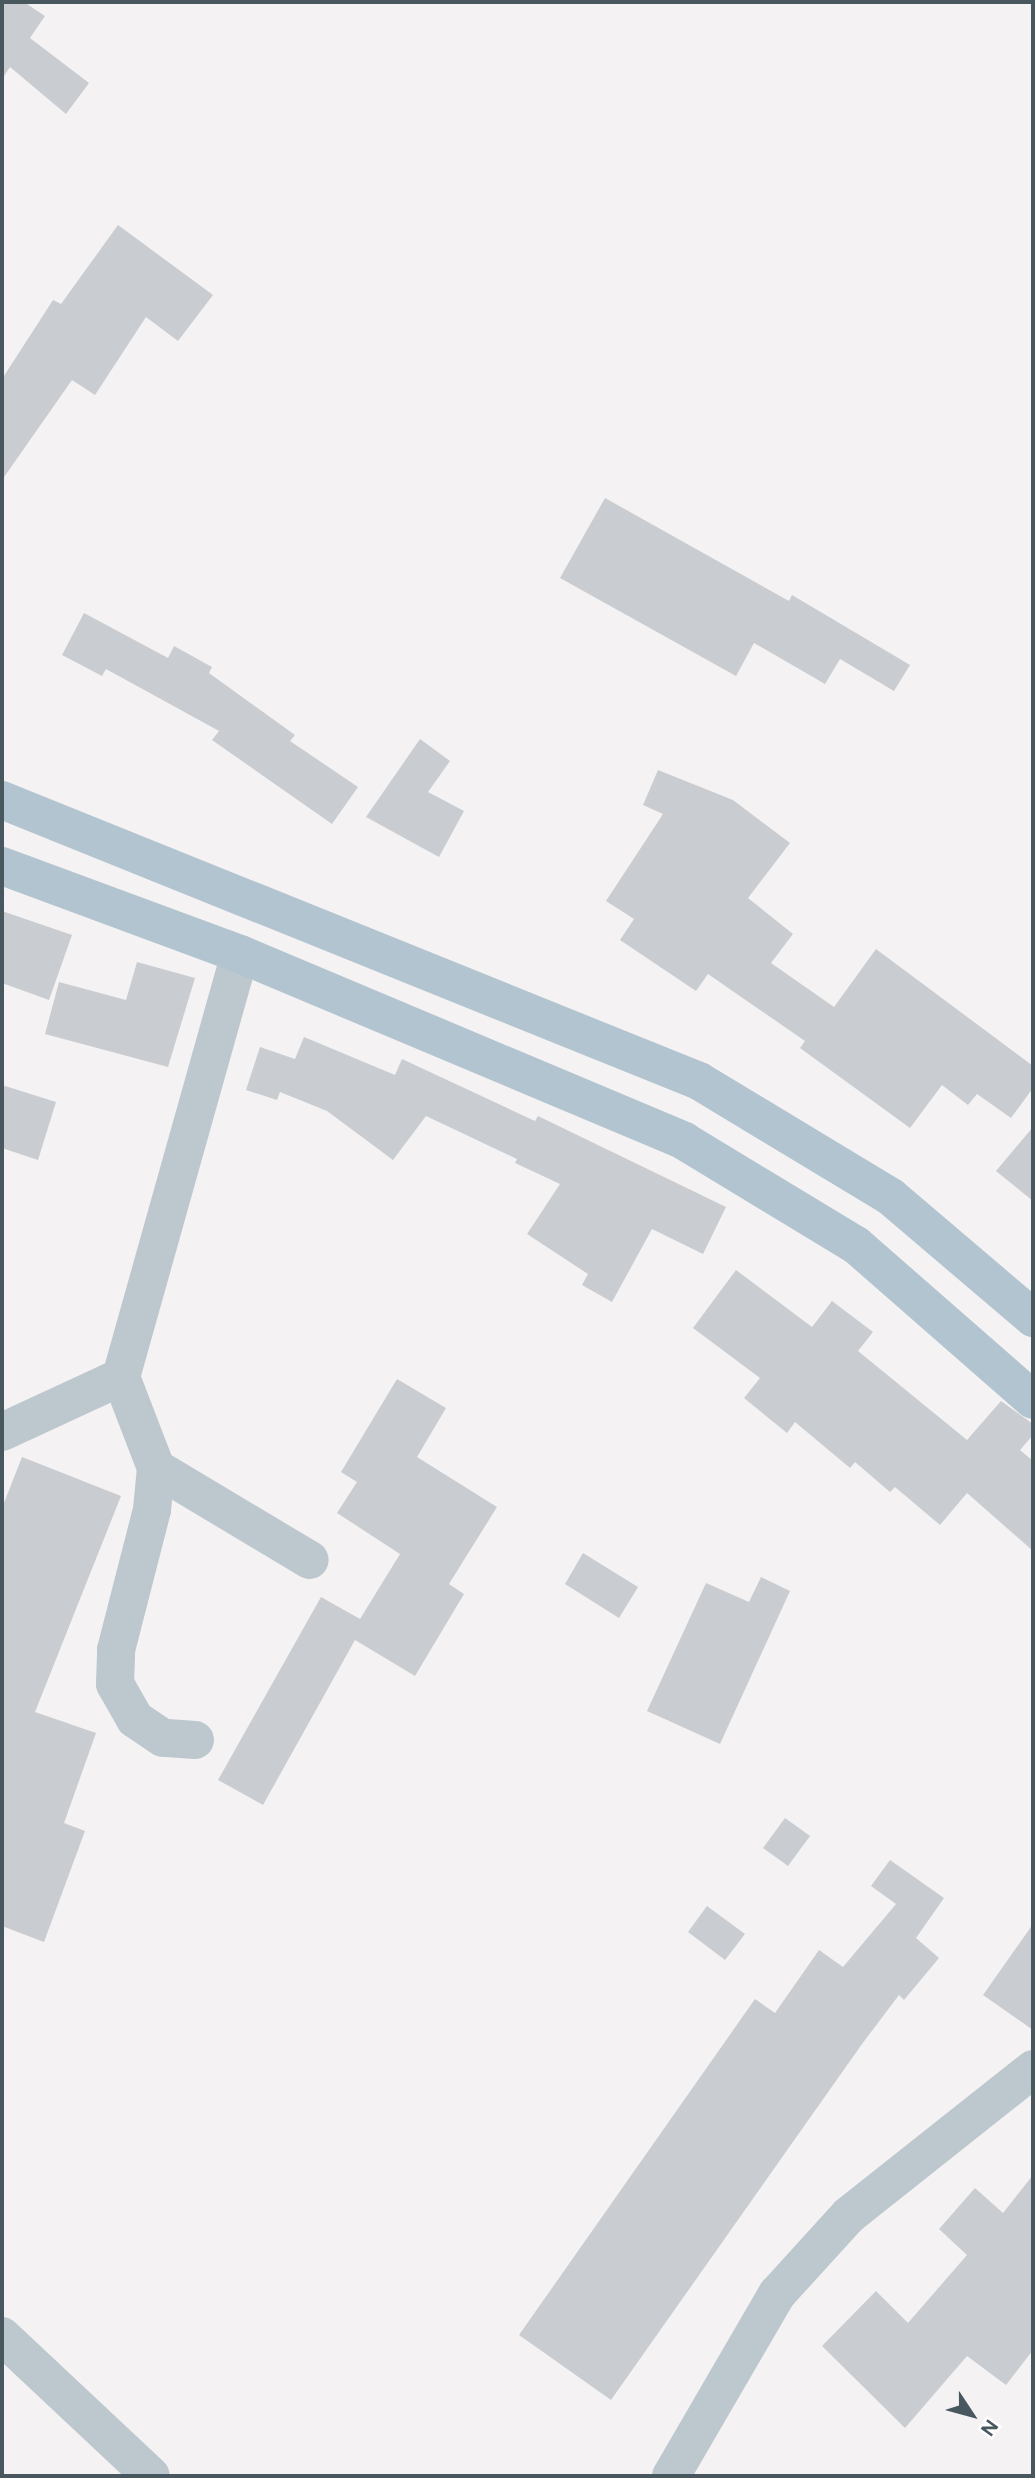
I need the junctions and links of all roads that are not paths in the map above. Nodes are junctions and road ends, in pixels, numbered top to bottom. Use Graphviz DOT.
graph roads {
  1 [pos="2,800"];
  2 [pos="2,866"];
  3 [pos="240,954"];
  4 [pos="1033,1318"];
  5 [pos="121,1377"];
  6 [pos="1033,1400"];
  7 [pos="2,1432"];
  8 [pos="156,1468"];
  9 [pos="310,1560"];
  10 [pos="195,1740"];
  11 [pos="1033,2070"];
  12 [pos="2,2336"];
  13 [pos="150,2476"];
  14 [pos="671,2476"];
  1 -- 4 [label="main road"];
  2 -- 3 [label="main road"];
  3 -- 5 [label="street"];
  3 -- 6 [label="main road"];
  5 -- 7 [label="street"];
  5 -- 8 [label="street"];
  8 -- 9 [label="street"];
  8 -- 10 [label="street"];
  11 -- 14 [label="street"];
  12 -- 13 [label="street"];
}
